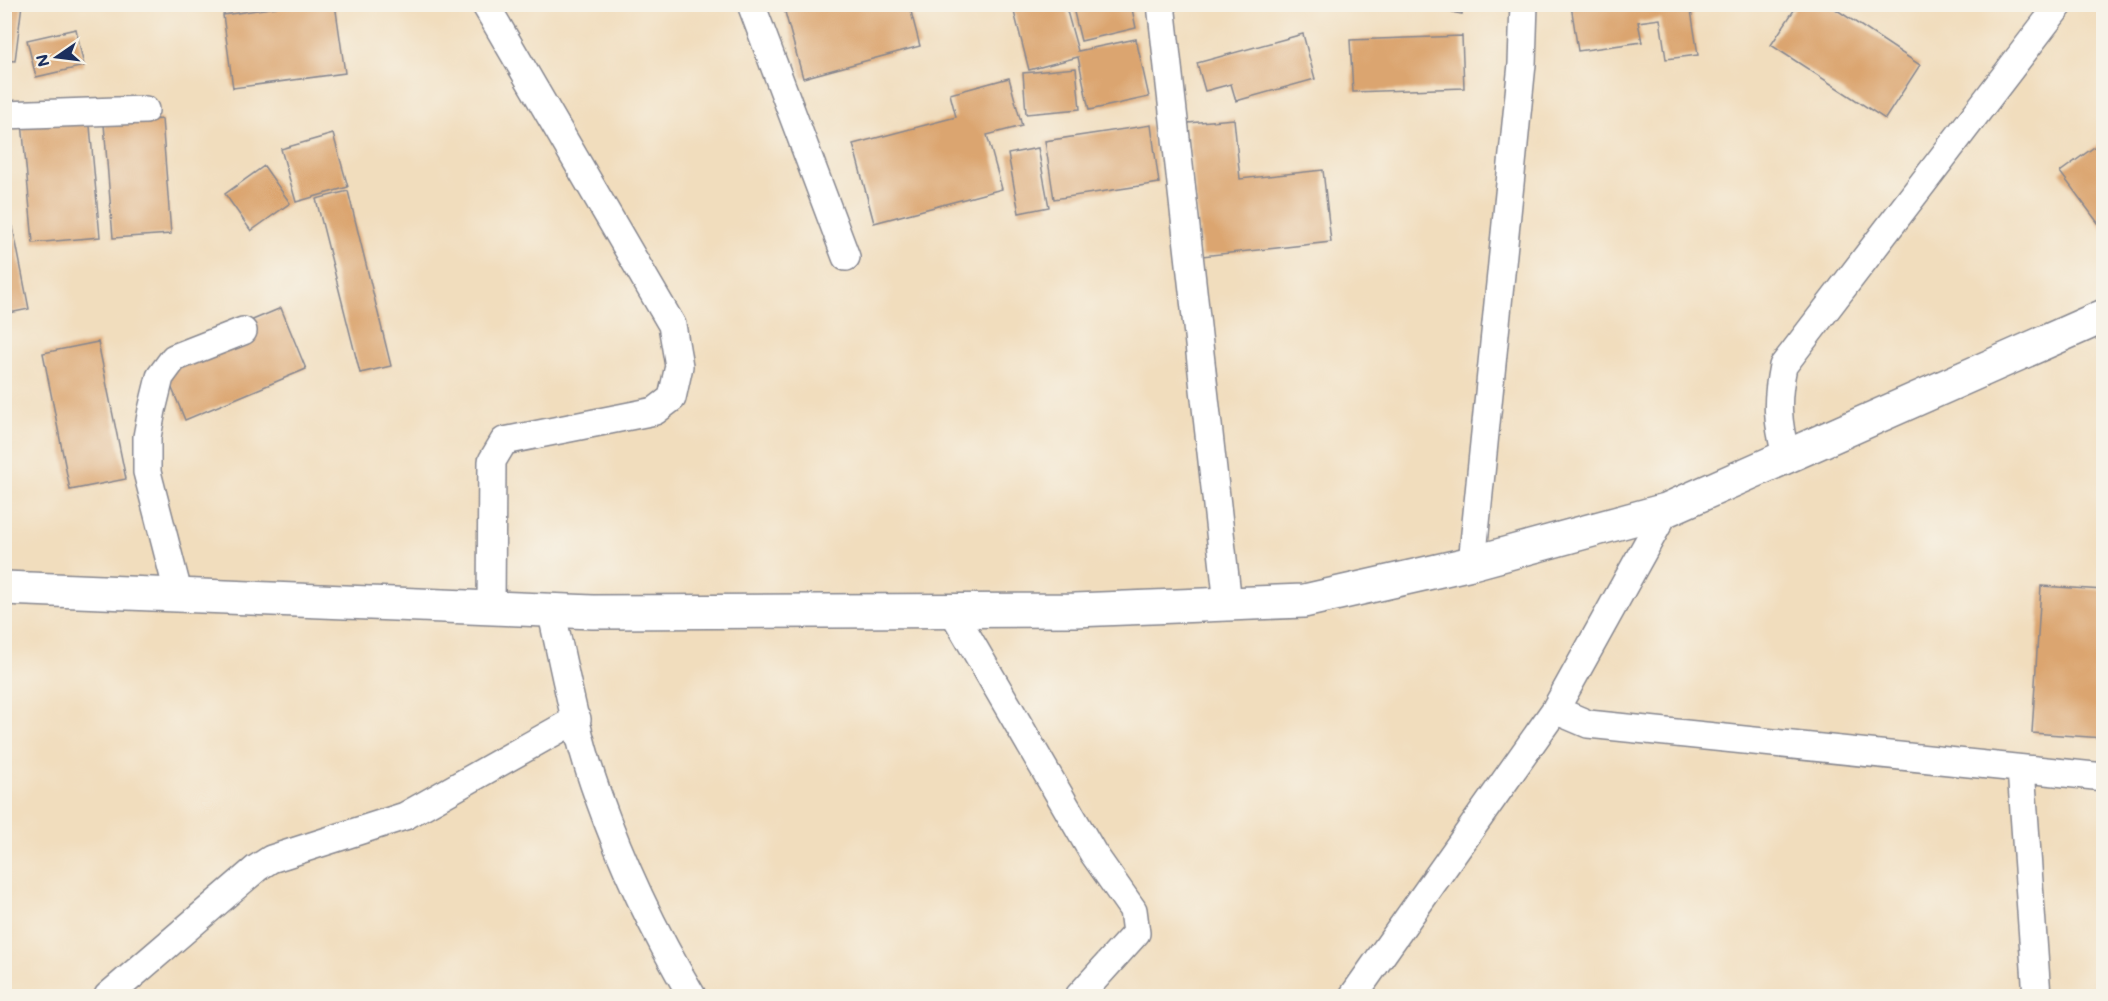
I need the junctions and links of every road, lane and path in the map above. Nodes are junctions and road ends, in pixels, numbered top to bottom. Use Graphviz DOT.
graph roads {
  1 [pos="484,4"];
  2 [pos="751,4"];
  3 [pos="1161,4"];
  4 [pos="1524,4"];
  5 [pos="2060,4"];
  6 [pos="145,110"];
  7 [pos="4,115"];
  8 [pos="846,257"];
  9 [pos="2103,316"];
  10 [pos="243,331"];
  11 [pos="1786,455"];
  12 [pos="1666,510"];
  13 [pos="1472,563"];
  14 [pos="4,588"];
  15 [pos="179,596"];
  16 [pos="1228,604"];
  17 [pos="491,608"];
  18 [pos="551,610"];
  19 [pos="952,610"];
  20 [pos="1555,711"];
  21 [pos="577,719"];
  22 [pos="2021,769"];
  23 [pos="2103,777"];
  24 [pos="108,996"];
  25 [pos="693,996"];
  26 [pos="1079,996"];
  27 [pos="1353,996"];
  28 [pos="2037,996"];
  1 -- 17 [label="street"];
  2 -- 8 [label="street"];
  3 -- 16 [label="street"];
  4 -- 13 [label="street"];
  5 -- 11 [label="street"];
  6 -- 7 [label="street"];
  9 -- 11 [label="main road"];
  10 -- 15 [label="street"];
  11 -- 12 [label="main road"];
  12 -- 13 [label="main road"];
  12 -- 20 [label="street"];
  13 -- 16 [label="main road"];
  14 -- 15 [label="main road"];
  15 -- 17 [label="main road"];
  16 -- 19 [label="main road"];
  17 -- 18 [label="main road"];
  18 -- 19 [label="main road"];
  18 -- 21 [label="street"];
  19 -- 26 [label="street"];
  20 -- 22 [label="street"];
  20 -- 27 [label="street"];
  21 -- 24 [label="street"];
  21 -- 25 [label="street"];
  22 -- 23 [label="street"];
  22 -- 28 [label="street"];
}
